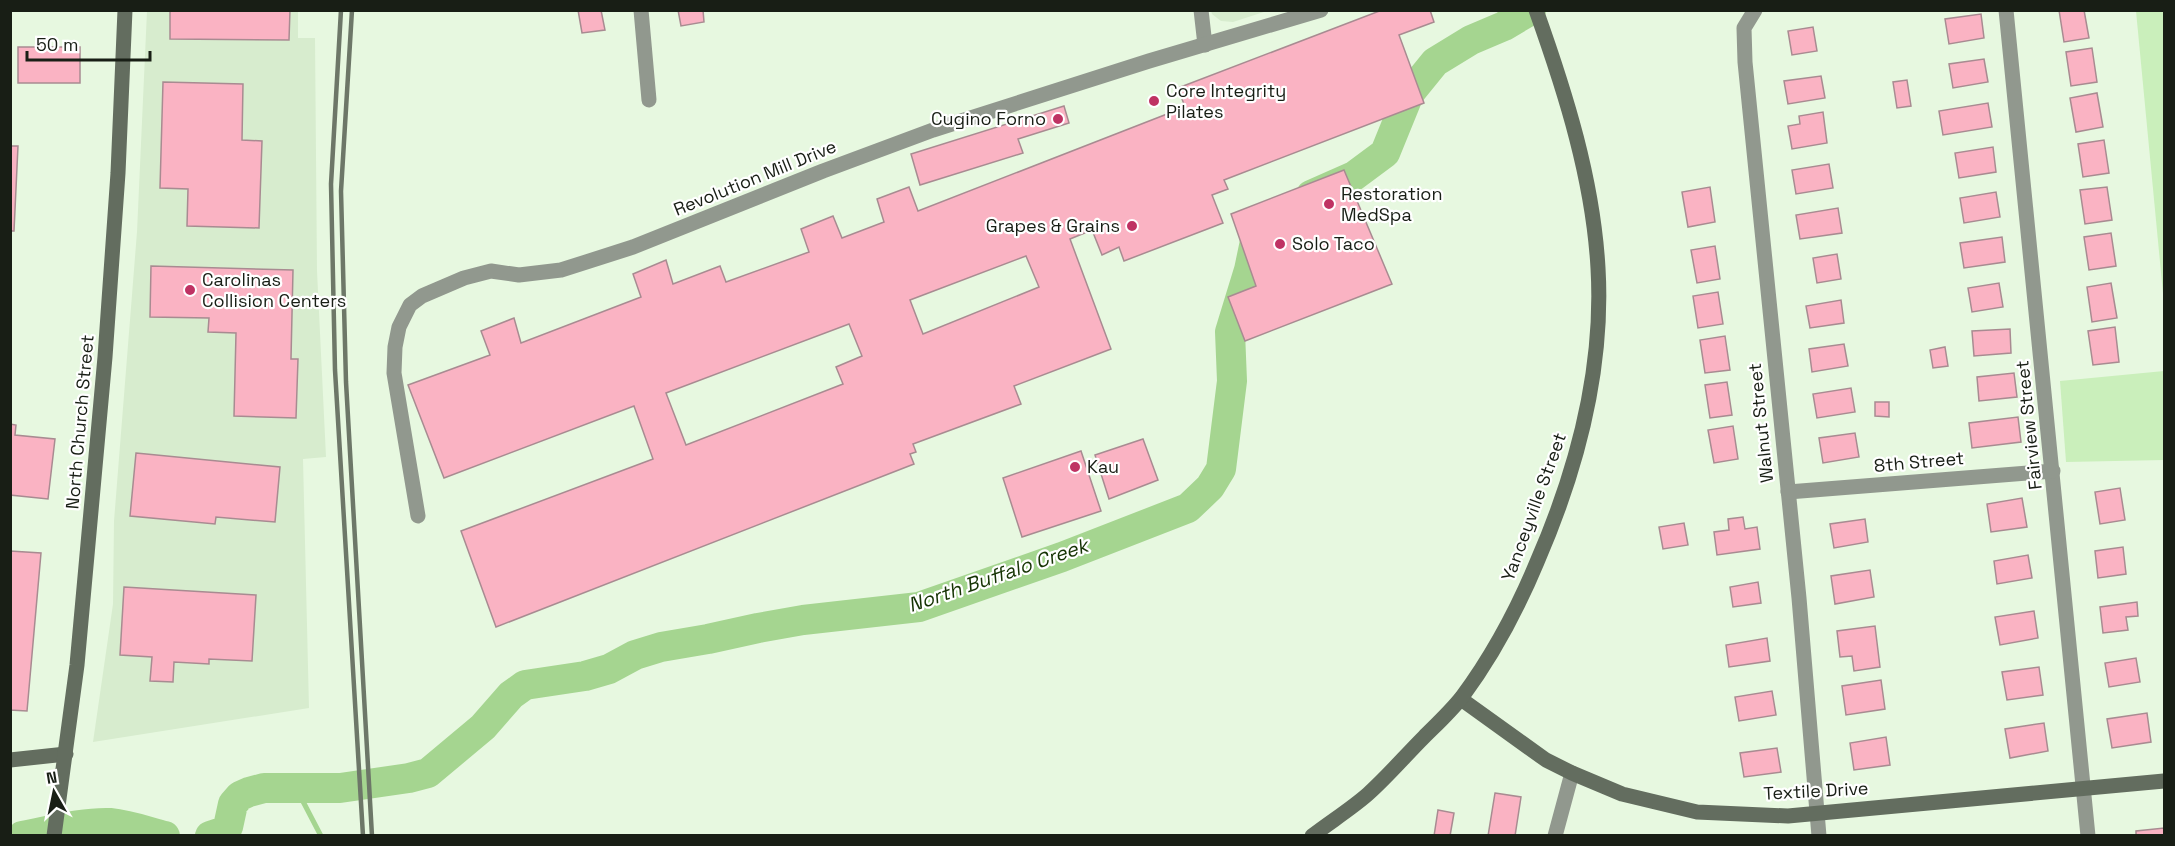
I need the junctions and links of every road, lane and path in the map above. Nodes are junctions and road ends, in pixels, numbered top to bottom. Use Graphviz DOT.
graph roads {
  1 [pos="125,10"];
  2 [pos="640,10"];
  3 [pos="1202,10"];
  4 [pos="1321,10"];
  5 [pos="1536,10"];
  6 [pos="1755,10"];
  7 [pos="2006,10"];
  8 [pos="1205,45"];
  9 [pos="649,100"];
  10 [pos="2053,471"];
  11 [pos="1788,492"];
  12 [pos="418,516"];
  13 [pos="1461,699"];
  14 [pos="66,754"];
  15 [pos="10,760"];
  16 [pos="1572,773"];
  17 [pos="2164,781"];
  18 [pos="2084,788"];
  19 [pos="1817,813"];
  20 [pos="54,836"];
  21 [pos="1312,836"];
  22 [pos="1555,836"];
  23 [pos="1819,836"];
  24 [pos="2088,836"];
  1 -- 14 [label="main road, North Church Street"];
  2 -- 9 [label="street"];
  3 -- 8 [label="street"];
  4 -- 8 [label="street, Revolution Mill Drive"];
  5 -- 13 [label="main road, Yanceyville Street"];
  6 -- 11 [label="street, Walnut Street"];
  7 -- 10 [label="street, Fairview Street"];
  8 -- 12 [label="street, Revolution Mill Drive"];
  10 -- 11 [label="street, 8th Street"];
  10 -- 18 [label="street, Fairview Street"];
  11 -- 19 [label="street, Walnut Street"];
  13 -- 16 [label="main road, Textile Drive"];
  13 -- 21 [label="main road, Yanceyville Street"];
  14 -- 15 [label="main road"];
  14 -- 20 [label="main road, North Church Street"];
  16 -- 19 [label="main road, Textile Drive"];
  16 -- 22 [label="street"];
  17 -- 18 [label="main road, Textile Drive"];
  18 -- 19 [label="main road, Textile Drive"];
  18 -- 24 [label="street, Fairview Street"];
  19 -- 23 [label="street, Walnut Street"];
}
